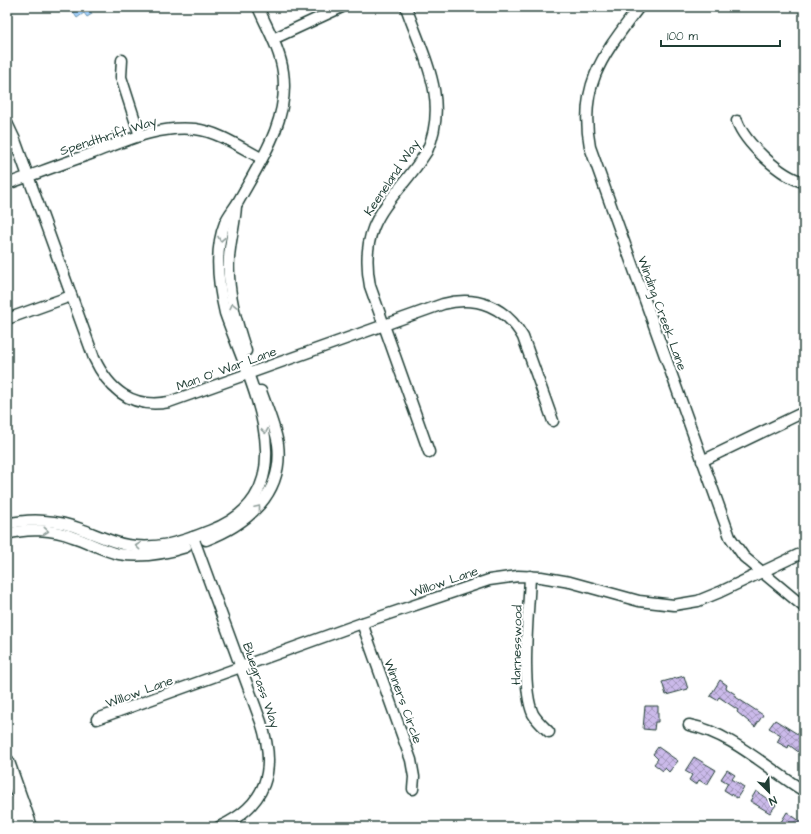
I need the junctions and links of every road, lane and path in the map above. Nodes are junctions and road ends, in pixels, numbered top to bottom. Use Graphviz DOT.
graph roads {
  1 [pos="258,7"];
  2 [pos="342,7"];
  3 [pos="406,7"];
  4 [pos="639,7"];
  5 [pos="273,39"];
  6 [pos="122,60"];
  7 [pos="737,121"];
  8 [pos="7,123"];
  9 [pos="140,136"];
  10 [pos="261,158"];
  11 [pos="29,176"];
  12 [pos="804,182"];
  13 [pos="7,184"];
  14 [pos="71,296"];
  15 [pos="7,318"];
  16 [pos="384,325"];
  17 [pos="251,373"];
  18 [pos="804,412"];
  19 [pos="553,421"];
  20 [pos="429,452"];
  21 [pos="702,461"];
  22 [pos="7,524"];
  23 [pos="7,534"];
  24 [pos="195,541"];
  25 [pos="804,552"];
  26 [pos="762,572"];
  27 [pos="530,576"];
  28 [pos="804,607"];
  29 [pos="362,624"];
  30 [pos="242,668"];
  31 [pos="97,719"];
  32 [pos="689,725"];
  33 [pos="549,732"];
  34 [pos="7,762"];
  35 [pos="413,789"];
  36 [pos="804,791"];
  37 [pos="7,802"];
  38 [pos="16,827"];
  39 [pos="30,827"];
  40 [pos="219,827"];
  1 -- 5 [label="street"];
  2 -- 5 [label="street"];
  3 -- 16 [label="street, Keeneland Way"];
  4 -- 21 [label="street, Winding Creek Lane"];
  5 -- 10 [label="street"];
  6 -- 9 [label="street"];
  7 -- 12 [label="street"];
  8 -- 11 [label="street, Man O’ War Lane"];
  9 -- 10 [label="street, Spendthrift Way"];
  9 -- 11 [label="street, Spendthrift Way"];
  10 -- 17 [label="street"];
  11 -- 13 [label="street, Spendthrift Way"];
  11 -- 14 [label="street, Man O’ War Lane"];
  14 -- 15 [label="street"];
  14 -- 17 [label="street, Man O’ War Lane"];
  16 -- 17 [label="street, Man O’ War Lane"];
  16 -- 19 [label="street, Man O’ War Lane"];
  16 -- 20 [label="street, Keeneland Way"];
  17 -- 24 [label="street"];
  18 -- 21 [label="street"];
  21 -- 26 [label="street, Winding Creek Lane"];
  24 -- 22 [label="street, one-way"];
  23 -- 24 [label="street, one-way"];
  24 -- 30 [label="street, Bluegrass Way"];
  25 -- 26 [label="street, Willow Lane"];
  26 -- 27 [label="street, Willow Lane"];
  26 -- 28 [label="street, Winding Creek Lane"];
  27 -- 29 [label="street, Willow Lane"];
  27 -- 33 [label="street, Harnesswood"];
  29 -- 30 [label="street, Willow Lane"];
  29 -- 35 [label="street, Winners Circle"];
  30 -- 31 [label="street, Willow Lane"];
  30 -- 40 [label="street, Bluegrass Way"];
  32 -- 36 [label="street"];
  34 -- 39 [label="main road"];
  37 -- 38 [label="main road"];
}
